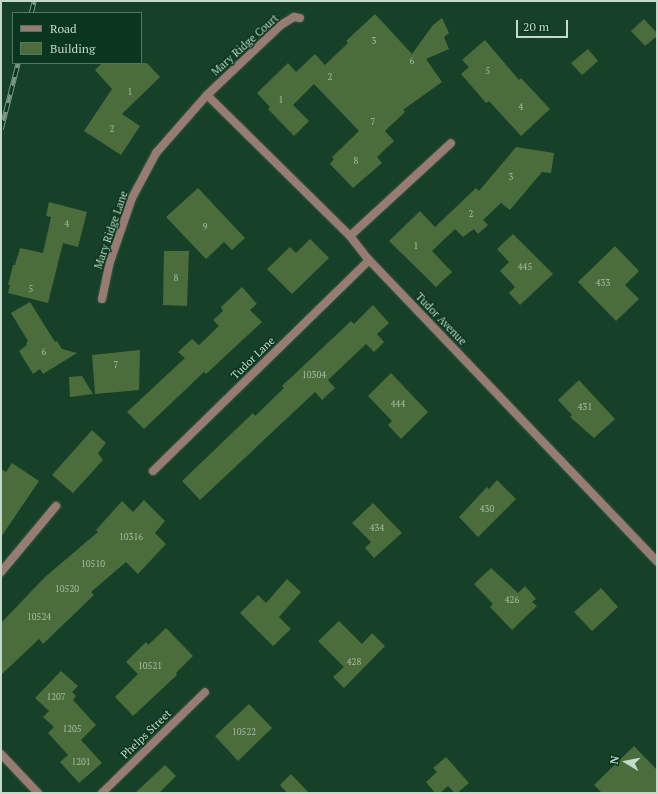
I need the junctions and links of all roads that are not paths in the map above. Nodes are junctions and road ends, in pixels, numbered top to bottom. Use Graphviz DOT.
graph roads {
  1 [pos="300,18"];
  2 [pos="207,95"];
  3 [pos="451,143"];
  4 [pos="350,236"];
  5 [pos="369,260"];
  6 [pos="102,299"];
  7 [pos="153,472"];
  8 [pos="56,506"];
  9 [pos="657,561"];
  10 [pos="1,572"];
  11 [pos="205,692"];
  12 [pos="1,754"];
  13 [pos="38,793"];
  14 [pos="102,793"];
  1 -- 2 [label="street, Mary Ridge Court"];
  2 -- 4 [label="street, Tudor Avenue"];
  2 -- 6 [label="street, Mary Ridge Lane"];
  3 -- 4 [label="street"];
  4 -- 5 [label="street, Tudor Avenue"];
  5 -- 7 [label="street, Tudor Lane"];
  5 -- 9 [label="street, Tudor Avenue"];
  8 -- 10 [label="street"];
  11 -- 14 [label="street, Phelps Street"];
  12 -- 13 [label="street"];
}
